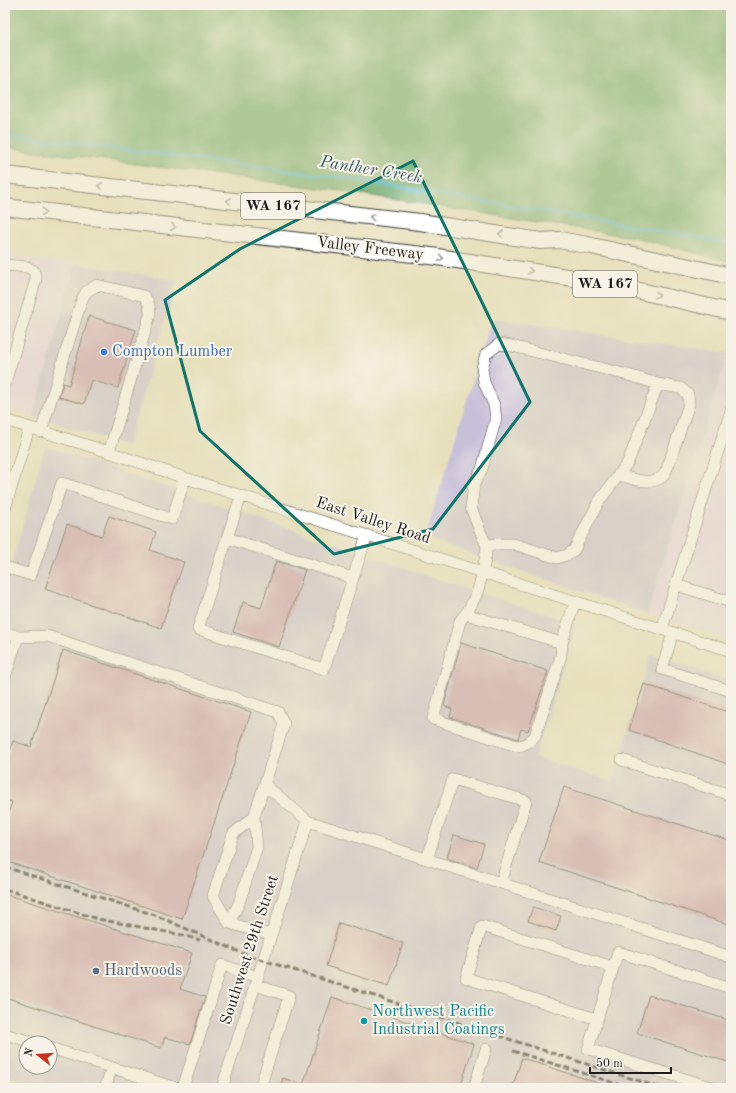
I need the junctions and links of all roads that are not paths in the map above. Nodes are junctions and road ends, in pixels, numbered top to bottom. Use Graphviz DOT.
graph roads {
  1 [pos="5,175"];
  2 [pos="5,207"];
  3 [pos="540,240"];
  4 [pos="5,265"];
  5 [pos="731,276"];
  6 [pos="731,284"];
  7 [pos="731,312"];
  8 [pos="5,380"];
  9 [pos="658,384"];
  10 [pos="731,410"];
  11 [pos="5,420"];
  12 [pos="28,428"];
  13 [pos="41,432"];
  14 [pos="726,444"];
  15 [pos="109,452"];
  16 [pos="618,475"];
  17 [pos="185,478"];
  18 [pos="241,496"];
  19 [pos="5,510"];
  20 [pos="367,535"];
  21 [pos="227,538"];
  22 [pos="487,546"];
  23 [pos="5,567"];
  24 [pos="483,572"];
  25 [pos="353,578"];
  26 [pos="676,585"];
  27 [pos="574,601"];
  28 [pos="731,602"];
  29 [pos="469,609"];
  30 [pos="662,629"];
  31 [pos="5,632"];
  32 [pos="673,633"];
  33 [pos="18,637"];
  34 [pos="562,643"];
  35 [pos="731,651"];
  36 [pos="5,677"];
  37 [pos="731,691"];
  38 [pos="622,760"];
  39 [pos="265,785"];
  40 [pos="731,795"];
  41 [pos="254,817"];
  42 [pos="308,821"];
  43 [pos="427,859"];
  44 [pos="501,883"];
  45 [pos="229,922"];
  46 [pos="271,935"];
  47 [pos="731,957"];
  48 [pos="613,967"];
  49 [pos="256,981"];
  50 [pos="731,988"];
  51 [pos="597,1020"];
  52 [pos="5,1034"];
  53 [pos="18,1038"];
  54 [pos="486,1049"];
  55 [pos="58,1051"];
  56 [pos="112,1068"];
  57 [pos="105,1088"];
  58 [pos="176,1088"];
  59 [pos="183,1088"];
  60 [pos="222,1088"];
  61 [pos="260,1088"];
  62 [pos="474,1088"];
  63 [pos="714,1088"];
  3 -- 1 [label="highway, Valley Freeway / WA 167, one-way"];
  2 -- 7 [label="highway, Valley Freeway / WA 167, one-way"];
  3 -- 5 [label="highway, Valley Freeway / WA 167"];
  3 -- 6 [label="highway"];
  4 -- 8 [label="street"];
  9 -- 16 [label="street"];
  9 -- 16 [label="street"];
  9 -- 22 [label="street"];
  10 -- 14 [label="street"];
  11 -- 12 [label="street, East Valley Road"];
  12 -- 13 [label="street, East Valley Road"];
  12 -- 19 [label="street"];
  13 -- 15 [label="street, East Valley Road"];
  13 -- 15 [label="street"];
  14 -- 26 [label="street"];
  15 -- 17 [label="street, East Valley Road"];
  16 -- 22 [label="street"];
  17 -- 18 [label="street, East Valley Road"];
  17 -- 23 [label="street"];
  18 -- 20 [label="street, East Valley Road"];
  18 -- 21 [label="street"];
  20 -- 24 [label="street, East Valley Road"];
  20 -- 25 [label="street"];
  21 -- 25 [label="street"];
  21 -- 25 [label="street"];
  22 -- 24 [label="street"];
  24 -- 27 [label="street, East Valley Road"];
  24 -- 29 [label="street"];
  26 -- 28 [label="street"];
  26 -- 30 [label="street"];
  27 -- 30 [label="street, East Valley Road"];
  27 -- 34 [label="street"];
  29 -- 34 [label="street"];
  29 -- 34 [label="street"];
  30 -- 32 [label="street, East Valley Road"];
  31 -- 33 [label="street"];
  32 -- 35 [label="street, East Valley Road"];
  32 -- 37 [label="street"];
  33 -- 36 [label="street"];
  33 -- 39 [label="street"];
  38 -- 40 [label="street"];
  39 -- 41 [label="street"];
  39 -- 42 [label="street"];
  41 -- 45 [label="street"];
  41 -- 45 [label="street"];
  42 -- 43 [label="street"];
  42 -- 46 [label="street, Southwest 29th Street"];
  43 -- 44 [label="street"];
  43 -- 44 [label="street"];
  44 -- 47 [label="street"];
  45 -- 46 [label="street"];
  46 -- 49 [label="street, Southwest 29th Street"];
  48 -- 50 [label="street"];
  48 -- 51 [label="street"];
  48 -- 51 [label="street"];
  49 -- 59 [label="street"];
  49 -- 60 [label="street, Southwest 29th Street"];
  49 -- 61 [label="street"];
  51 -- 63 [label="street"];
  52 -- 53 [label="street"];
  54 -- 62 [label="street"];
  55 -- 56 [label="street"];
  56 -- 57 [label="street"];
  56 -- 58 [label="street"];
}
